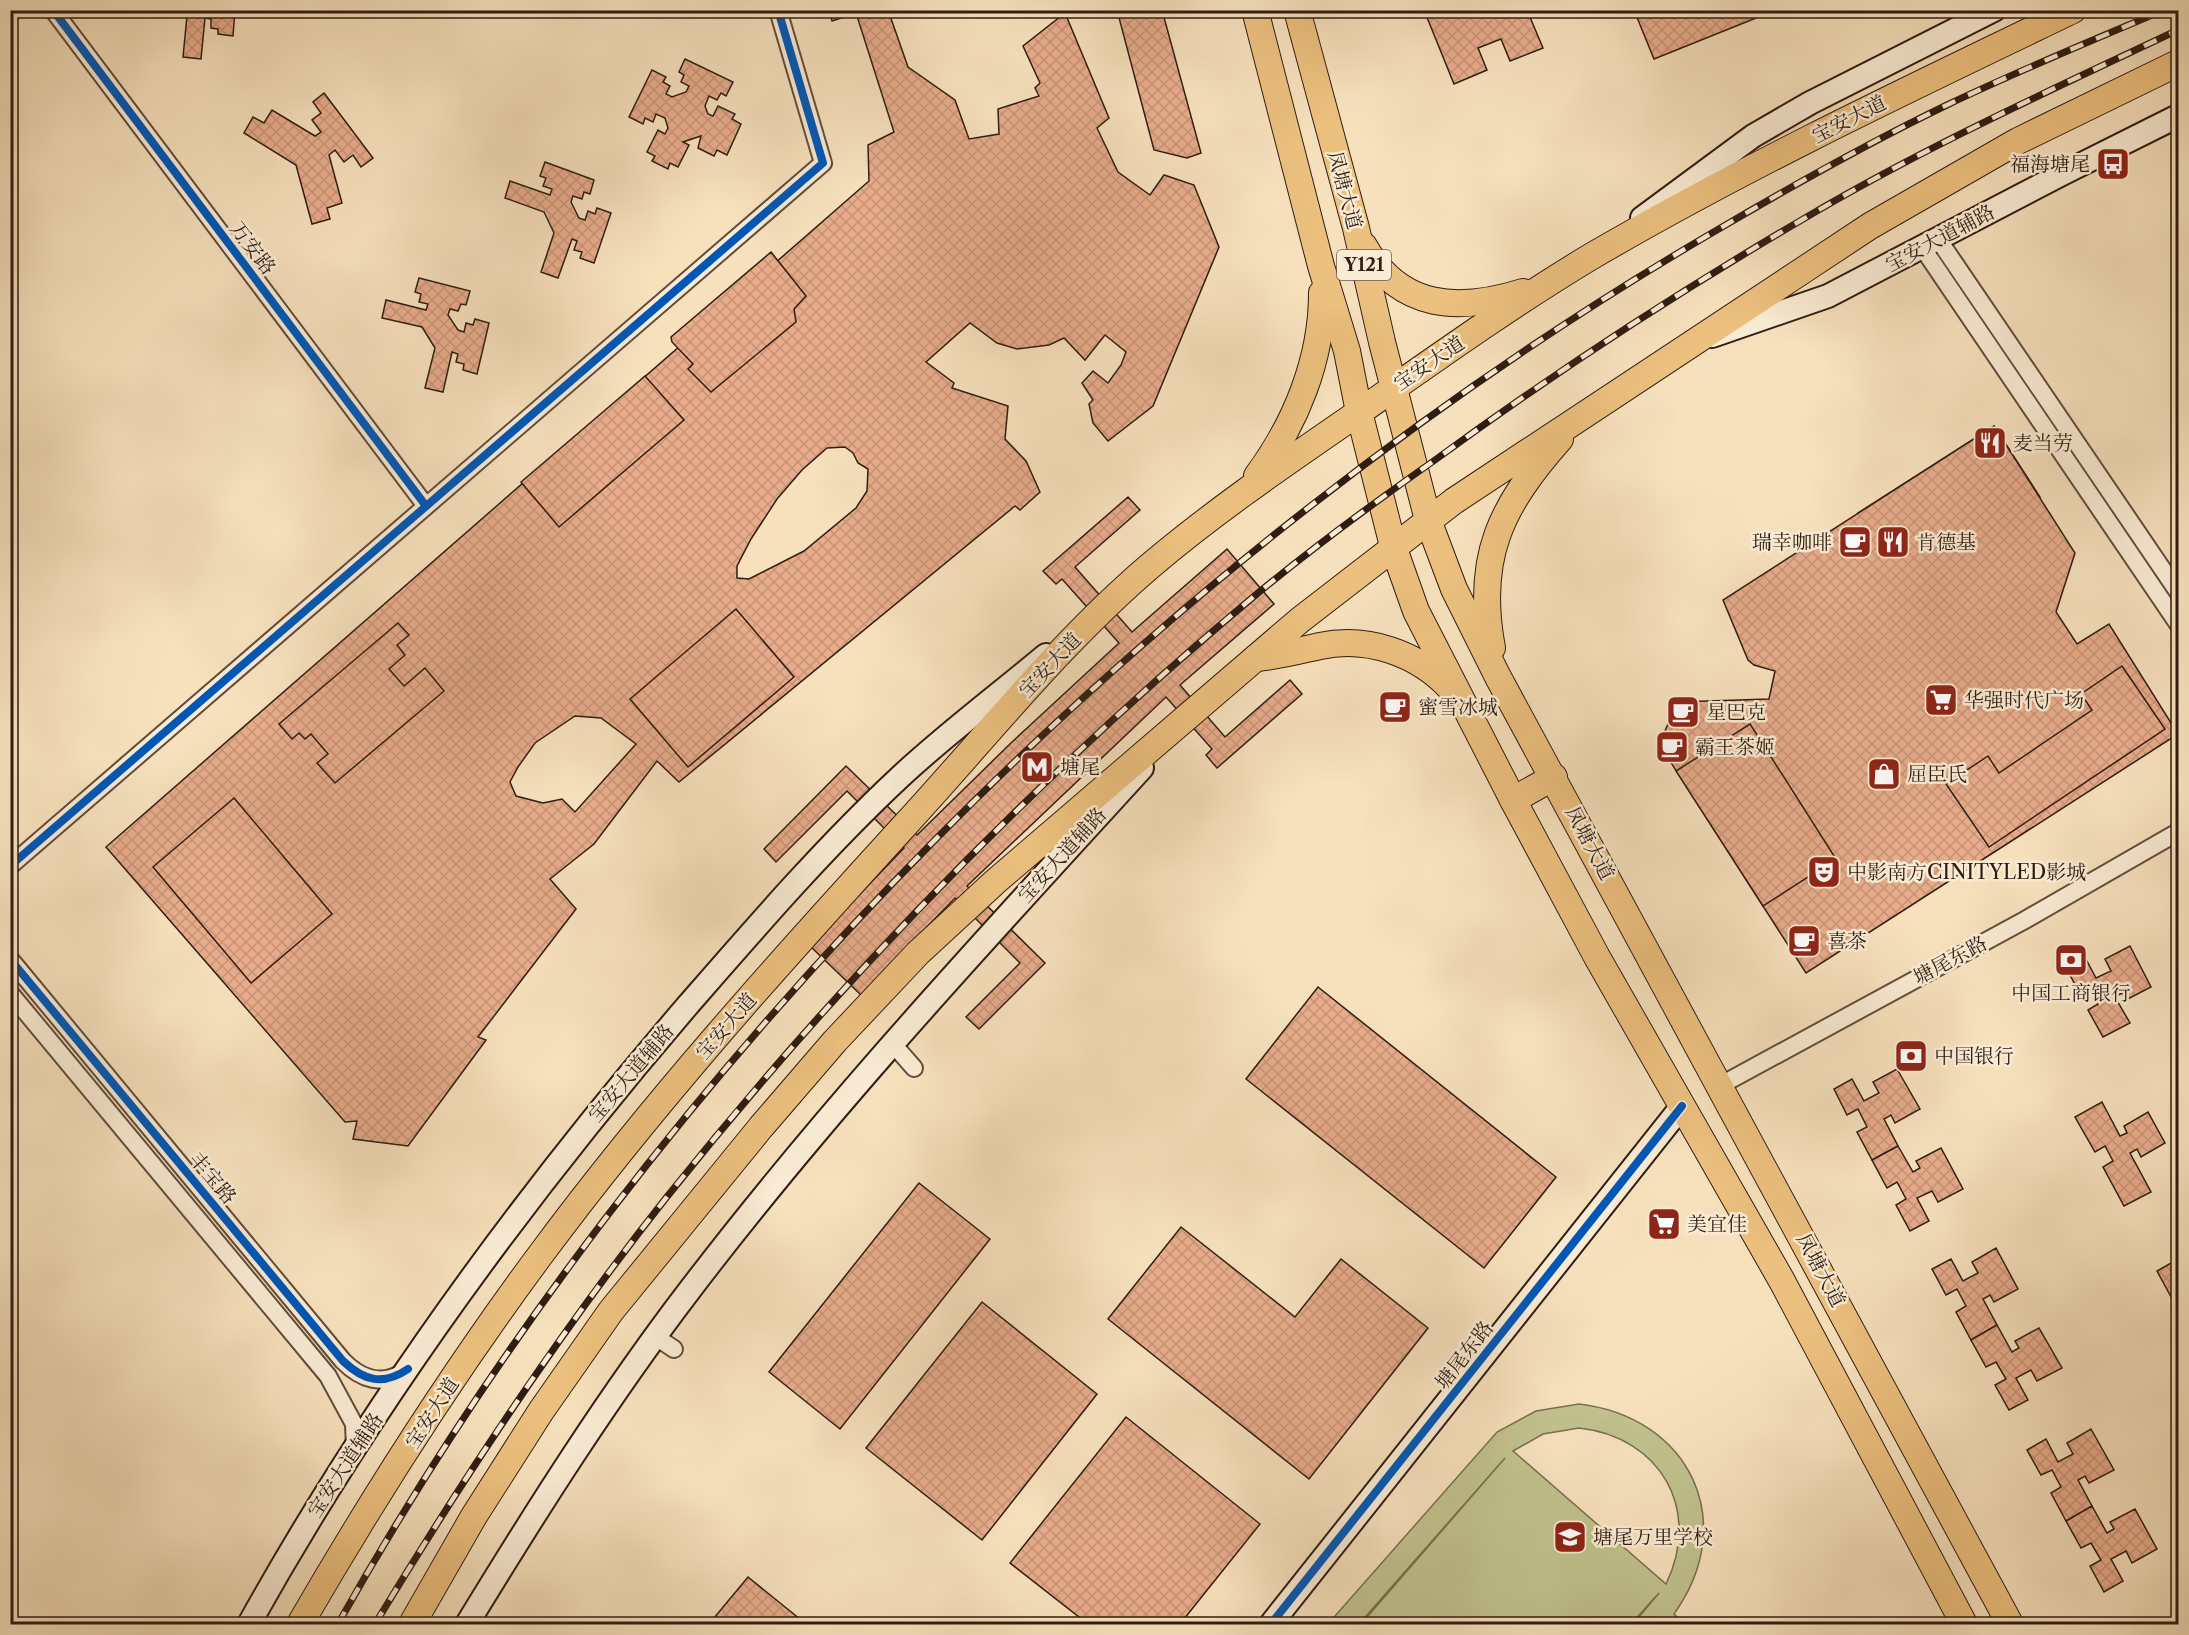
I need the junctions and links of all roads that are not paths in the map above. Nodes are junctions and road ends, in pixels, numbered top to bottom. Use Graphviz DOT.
graph roads {
  1 [pos="53,10"];
  2 [pos="778,10"];
  3 [pos="1255,10"];
  4 [pos="1297,10"];
  5 [pos="1994,10"];
  6 [pos="2073,10"];
  7 [pos="2178,63"];
  8 [pos="2178,116"];
  9 [pos="1356,228"];
  10 [pos="1930,243"];
  11 [pos="1589,258"];
  12 [pos="1321,266"];
  13 [pos="1549,284"];
  14 [pos="1693,342"];
  15 [pos="1394,388"];
  16 [pos="1359,412"];
  17 [pos="1580,416"];
  18 [pos="1239,496"];
  19 [pos="426,506"];
  20 [pos="1428,520"];
  21 [pos="1393,546"];
  22 [pos="2178,592"];
  23 [pos="1109,603"];
  24 [pos="2178,624"];
  25 [pos="1256,658"];
  26 [pos="1498,677"];
  27 [pos="1463,701"];
  28 [pos="1185,721"];
  29 [pos="1554,777"];
  30 [pos="1513,800"];
  31 [pos="2178,832"];
  32 [pos="10,866"];
  33 [pos="10,959"];
  34 [pos="10,993"];
  35 [pos="892,1044"];
  36 [pos="914,1068"];
  37 [pos="1721,1085"];
  38 [pos="1683,1106"];
  39 [pos="408,1369"];
  40 [pos="355,1449"];
  41 [pos="249,1624"];
  42 [pos="300,1624"];
  43 [pos="412,1624"];
  44 [pos="467,1624"];
  45 [pos="1271,1624"];
  46 [pos="1964,1624"];
  47 [pos="2010,1624"];
  1 -- 19 [label="street, 万安路"];
  2 -- 19 [label="street"];
  3 -- 12 [label="main road, 凤塘大道 / Y121"];
  4 -- 9 [label="main road, 凤塘大道 / Y121"];
  5 -- 11 [label="main road"];
  6 -- 11 [label="main road, 宝安大道"];
  7 -- 14 [label="main road"];
  8 -- 10 [label="main road, 宝安大道辅路"];
  9 -- 13 [label="main road"];
  9 -- 15 [label="main road, 凤塘大道 / Y121"];
  10 -- 14 [label="main road, 宝安大道辅路"];
  10 -- 22 [label="street"];
  10 -- 24 [label="street"];
  11 -- 13 [label="main road, 宝安大道"];
  12 -- 16 [label="main road, 凤塘大道 / Y121"];
  12 -- 18 [label="main road"];
  13 -- 15 [label="main road, 宝安大道"];
  14 -- 17 [label="main road"];
  15 -- 16 [label="main road, 宝安大道"];
  15 -- 20 [label="main road, 凤塘大道 / Y121"];
  16 -- 18 [label="main road, 宝安大道"];
  16 -- 21 [label="main road, 凤塘大道 / Y121"];
  17 -- 20 [label="main road"];
  17 -- 26 [label="main road"];
  18 -- 23 [label="main road, 宝安大道"];
  19 -- 32 [label="street"];
  20 -- 21 [label="main road"];
  20 -- 26 [label="main road, 凤塘大道"];
  21 -- 25 [label="main road"];
  21 -- 27 [label="main road, 凤塘大道 / Y121"];
  23 -- 39 [label="main road, 宝安大道辅路"];
  23 -- 42 [label="main road, 宝安大道"];
  25 -- 27 [label="main road"];
  25 -- 28 [label="main road"];
  26 -- 29 [label="main road, 凤塘大道"];
  27 -- 30 [label="main road, 凤塘大道 / Y121"];
  28 -- 35 [label="main road, 宝安大道辅路"];
  28 -- 43 [label="main road"];
  29 -- 30 [label="main road"];
  29 -- 37 [label="main road, 凤塘大道"];
  30 -- 38 [label="main road, 凤塘大道 / Y121"];
  31 -- 37 [label="street, 塘尾东路"];
  33 -- 39 [label="street, 丰宝路"];
  34 -- 40 [label="street, 丰宝路"];
  35 -- 36 [label="street"];
  35 -- 44 [label="main road, 宝安大道辅路"];
  37 -- 47 [label="main road, 凤塘大道"];
  38 -- 45 [label="main road, 塘尾东路"];
  38 -- 46 [label="main road, 凤塘大道 / Y121"];
  39 -- 40 [label="main road, 宝安大道辅路"];
  40 -- 41 [label="main road, 宝安大道辅路"];
}
